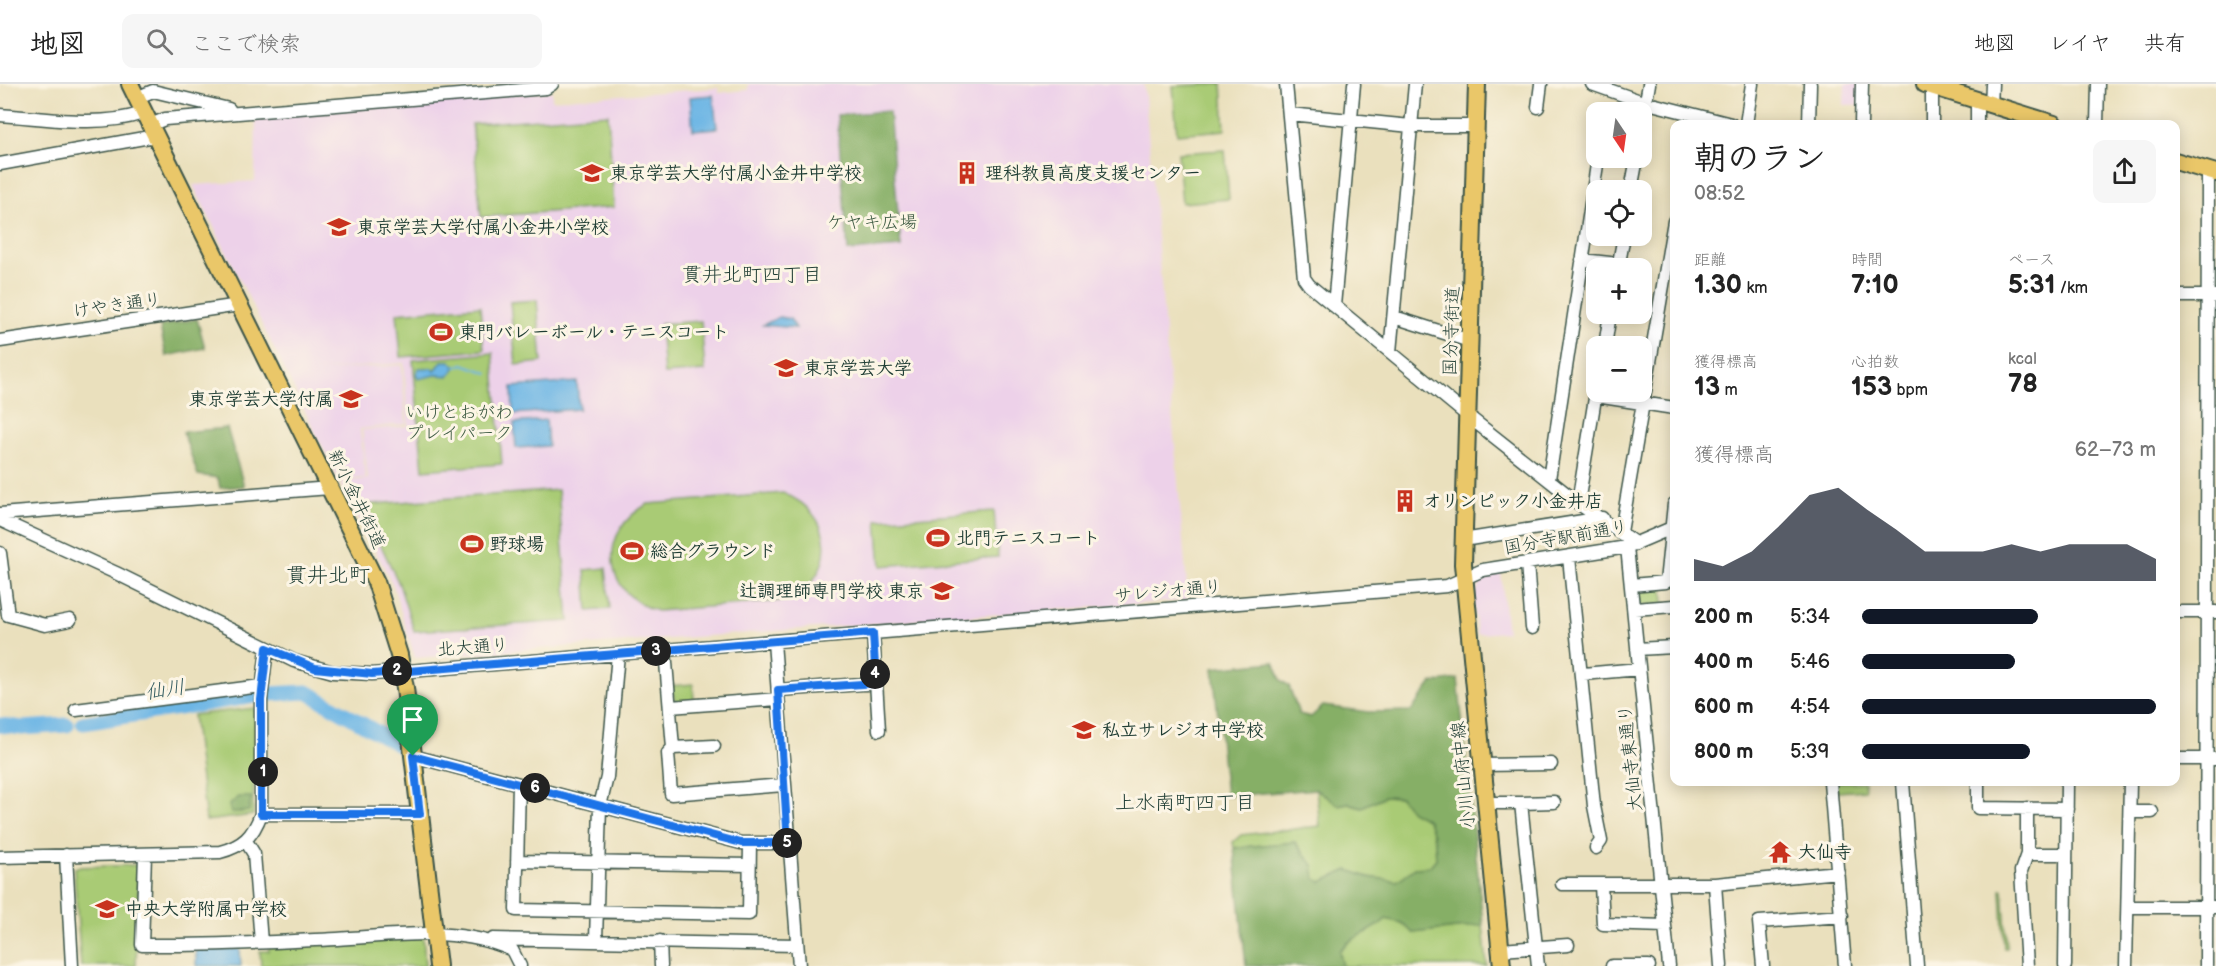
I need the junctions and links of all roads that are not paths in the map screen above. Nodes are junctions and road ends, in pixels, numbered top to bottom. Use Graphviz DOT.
graph roads {
  1 [pos="552,84"];
  2 [pos="1286,84"];
  3 [pos="1354,84"];
  4 [pos="1415,84"];
  5 [pos="1477,84"];
  6 [pos="1541,84"];
  7 [pos="1592,84"];
  8 [pos="1648,84"];
  9 [pos="1752,84"];
  10 [pos="1810,84"];
  11 [pos="1862,84"];
  12 [pos="1992,84"];
  13 [pos="2098,84"];
  14 [pos="1930,85"];
  15 [pos="1645,102"];
  16 [pos="1652,104"];
  17 [pos="1984,104"];
  18 [pos="1538,107"];
  19 [pos="143,111"];
  20 [pos="239,111"];
  21 [pos="1289,114"];
  22 [pos="0,115"];
  23 [pos="1352,120"];
  24 [pos="1715,120"];
  25 [pos="1747,120"];
  26 [pos="1809,120"];
  27 [pos="1861,120"];
  28 [pos="1932,120"];
  29 [pos="1978,120"];
  30 [pos="2040,120"];
  31 [pos="2097,120"];
  32 [pos="1411,126"];
  33 [pos="1476,126"];
  34 [pos="2180,162"];
  35 [pos="0,164"];
  36 [pos="1596,168"];
  37 [pos="2212,172"];
  38 [pos="1582,261"];
  39 [pos="1586,262"];
  40 [pos="1670,270"];
  41 [pos="2180,296"];
  42 [pos="2212,296"];
  43 [pos="238,305"];
  44 [pos="1334,306"];
  45 [pos="1394,317"];
  46 [pos="0,340"];
  47 [pos="1470,341"];
  48 [pos="1390,352"];
  49 [pos="1595,402"];
  50 [pos="1639,402"];
  51 [pos="1644,403"];
  52 [pos="1670,407"];
  53 [pos="1468,416"];
  54 [pos="1549,479"];
  55 [pos="330,488"];
  56 [pos="1578,503"];
  57 [pos="0,514"];
  58 [pos="1602,518"];
  59 [pos="0,520"];
  60 [pos="1670,529"];
  61 [pos="1621,532"];
  62 [pos="1463,540"];
  63 [pos="1632,546"];
  64 [pos="1670,551"];
  65 [pos="0,554"];
  66 [pos="1569,557"];
  67 [pos="1527,563"];
  68 [pos="1463,580"];
  69 [pos="1631,585"];
  70 [pos="1670,606"];
  71 [pos="1634,609"];
  72 [pos="2180,612"];
  73 [pos="2212,612"];
  74 [pos="4,614"];
  75 [pos="70,620"];
  76 [pos="1532,628"];
  77 [pos="873,633"];
  78 [pos="774,642"];
  79 [pos="1670,647"];
  80 [pos="267,648"];
  81 [pos="1637,649"];
  82 [pos="665,650"];
  83 [pos="618,654"];
  84 [pos="1640,669"];
  85 [pos="402,671"];
  86 [pos="1582,674"];
  87 [pos="876,683"];
  88 [pos="261,686"];
  89 [pos="778,695"];
  90 [pos="670,707"];
  91 [pos="76,710"];
  92 [pos="879,730"];
  93 [pos="714,746"];
  94 [pos="673,748"];
  95 [pos="413,756"];
  96 [pos="2180,759"];
  97 [pos="2211,759"];
  98 [pos="1551,764"];
  99 [pos="1482,765"];
  100 [pos="519,784"];
  101 [pos="784,785"];
  102 [pos="1830,786"];
  103 [pos="1903,786"];
  104 [pos="1978,786"];
  105 [pos="2067,786"];
  106 [pos="2130,786"];
  107 [pos="1554,802"];
  108 [pos="1485,803"];
  109 [pos="1521,803"];
  110 [pos="600,806"];
  111 [pos="2027,808"];
  112 [pos="2067,809"];
  113 [pos="2130,812"];
  114 [pos="2152,812"];
  115 [pos="261,814"];
  116 [pos="420,814"];
  117 [pos="246,841"];
  118 [pos="750,843"];
  119 [pos="788,843"];
  120 [pos="1596,848"];
  121 [pos="2027,854"];
  122 [pos="2066,854"];
  123 [pos="66,855"];
  124 [pos="145,855"];
  125 [pos="0,857"];
  126 [pos="517,861"];
  127 [pos="599,862"];
  128 [pos="749,865"];
  129 [pos="1838,872"];
  130 [pos="1563,884"];
  131 [pos="1715,884"];
  132 [pos="1601,885"];
  133 [pos="1661,886"];
  134 [pos="2129,907"];
  135 [pos="2211,907"];
  136 [pos="596,912"];
  137 [pos="1842,916"];
  138 [pos="1665,926"];
  139 [pos="434,933"];
  140 [pos="489,939"];
  141 [pos="596,940"];
  142 [pos="660,941"];
  143 [pos="261,942"];
  144 [pos="797,945"];
  145 [pos="1568,945"];
  146 [pos="1536,947"];
  147 [pos="1502,958"];
  148 [pos="72,966"];
  149 [pos="438,966"];
  150 [pos="520,966"];
  151 [pos="661,966"];
  152 [pos="799,966"];
  153 [pos="1538,966"];
  154 [pos="1612,966"];
  155 [pos="1649,966"];
  156 [pos="1669,966"];
  157 [pos="1722,966"];
  158 [pos="1763,966"];
  159 [pos="1845,966"];
  160 [pos="1917,966"];
  161 [pos="2027,966"];
  162 [pos="2066,966"];
  163 [pos="2126,966"];
  164 [pos="2206,966"];
  1 -- 20 [label="street"];
  2 -- 21 [label="street"];
  3 -- 23 [label="street"];
  4 -- 32 [label="street"];
  5 -- 33 [label="main road, 国分寺街道"];
  6 -- 18 [label="street"];
  7 -- 15 [label="street"];
  8 -- 15 [label="street"];
  9 -- 25 [label="street"];
  10 -- 26 [label="street"];
  11 -- 27 [label="street"];
  12 -- 17 [label="street"];
  13 -- 31 [label="street"];
  14 -- 17 [label="main road"];
  14 -- 28 [label="street"];
  16 -- 24 [label="street"];
  17 -- 29 [label="street"];
  17 -- 30 [label="main road"];
  19 -- 20 [label="street"];
  19 -- 20 [label="street"];
  19 -- 22 [label="street"];
  19 -- 35 [label="street"];
  19 -- 43 [label="main road, 新小金井街道"];
  21 -- 23 [label="street"];
  21 -- 44 [label="street"];
  23 -- 32 [label="street"];
  23 -- 44 [label="street"];
  32 -- 33 [label="street"];
  32 -- 45 [label="street"];
  33 -- 47 [label="main road, 国分寺街道"];
  34 -- 37 [label="main road"];
  36 -- 38 [label="street"];
  37 -- 42 [label="street"];
  38 -- 39 [label="street"];
  38 -- 54 [label="street"];
  40 -- 51 [label="street"];
  41 -- 42 [label="street"];
  42 -- 73 [label="street"];
  43 -- 46 [label="street, けやき通り"];
  43 -- 55 [label="main road, 新小金井街道"];
  44 -- 48 [label="street"];
  45 -- 47 [label="street"];
  45 -- 48 [label="street"];
  47 -- 53 [label="main road, 国分寺街道"];
  48 -- 53 [label="street"];
  49 -- 56 [label="street"];
  50 -- 51 [label="street"];
  51 -- 52 [label="street"];
  51 -- 61 [label="street"];
  53 -- 54 [label="street"];
  53 -- 62 [label="main road, 国分寺街道"];
  54 -- 56 [label="street"];
  55 -- 57 [label="street"];
  55 -- 85 [label="main road, 新小金井街道"];
  56 -- 58 [label="street"];
  58 -- 61 [label="street"];
  58 -- 62 [label="street"];
  59 -- 80 [label="street, 北大通り"];
  60 -- 63 [label="street, 国分寺駅前通り"];
  61 -- 63 [label="street"];
  62 -- 68 [label="main road, 国分寺街道"];
  63 -- 66 [label="street, 国分寺駅前通り"];
  63 -- 69 [label="street, 大仙寺東通り"];
  64 -- 69 [label="street"];
  65 -- 74 [label="street"];
  66 -- 67 [label="street, 国分寺駅前通り"];
  66 -- 86 [label="street"];
  67 -- 68 [label="street, 国分寺駅前通り"];
  67 -- 76 [label="street"];
  68 -- 77 [label="street, サレジオ通り"];
  68 -- 99 [label="main road, 小川山府中線"];
  69 -- 71 [label="street, 大仙寺東通り"];
  70 -- 71 [label="street"];
  71 -- 81 [label="street, 大仙寺東通り"];
  72 -- 73 [label="street"];
  73 -- 97 [label="street"];
  74 -- 75 [label="street"];
  77 -- 78 [label="street, 北大通り"];
  77 -- 87 [label="street"];
  78 -- 82 [label="street, 北大通り"];
  78 -- 89 [label="street"];
  79 -- 81 [label="street"];
  80 -- 85 [label="street, 北大通り"];
  80 -- 88 [label="street"];
  81 -- 84 [label="street, 大仙寺東通り"];
  82 -- 83 [label="street, 北大通り"];
  82 -- 90 [label="street"];
  83 -- 85 [label="street, 北大通り"];
  83 -- 110 [label="street"];
  84 -- 86 [label="street"];
  84 -- 133 [label="street, 大仙寺東通り"];
  85 -- 95 [label="main road, 新小金井街道"];
  86 -- 120 [label="street"];
  87 -- 89 [label="street"];
  87 -- 92 [label="street"];
  88 -- 91 [label="street"];
  88 -- 115 [label="street"];
  89 -- 90 [label="street"];
  89 -- 101 [label="street"];
  90 -- 94 [label="street"];
  93 -- 94 [label="street"];
  94 -- 101 [label="street"];
  95 -- 100 [label="street"];
  95 -- 116 [label="main road, 新小金井街道"];
  96 -- 97 [label="street"];
  97 -- 135 [label="street"];
  98 -- 99 [label="street"];
  99 -- 108 [label="main road, 小川山府中線"];
  100 -- 110 [label="street"];
  100 -- 126 [label="street"];
  101 -- 119 [label="street"];
  102 -- 129 [label="street"];
  103 -- 160 [label="street"];
  104 -- 111 [label="street"];
  105 -- 112 [label="street"];
  106 -- 113 [label="street"];
  107 -- 109 [label="street"];
  108 -- 109 [label="street"];
  108 -- 147 [label="main road, 小川山府中線"];
  109 -- 146 [label="street"];
  110 -- 118 [label="street"];
  110 -- 127 [label="street"];
  111 -- 112 [label="street"];
  111 -- 121 [label="street"];
  112 -- 122 [label="street"];
  113 -- 114 [label="street"];
  113 -- 134 [label="street"];
  115 -- 116 [label="street"];
  115 -- 117 [label="street"];
  116 -- 139 [label="main road, 新小金井街道"];
  117 -- 124 [label="street"];
  117 -- 143 [label="street"];
  118 -- 119 [label="street"];
  118 -- 128 [label="street"];
  119 -- 144 [label="street"];
  121 -- 122 [label="street"];
  121 -- 161 [label="street"];
  122 -- 162 [label="street"];
  123 -- 124 [label="street"];
  123 -- 125 [label="street"];
  123 -- 148 [label="street"];
  124 -- 143 [label="street"];
  126 -- 127 [label="street"];
  126 -- 136 [label="street"];
  127 -- 128 [label="street"];
  127 -- 136 [label="street"];
  128 -- 136 [label="street"];
  129 -- 131 [label="street"];
  129 -- 137 [label="street"];
  130 -- 132 [label="street"];
  131 -- 133 [label="street"];
  131 -- 157 [label="street"];
  132 -- 133 [label="street"];
  132 -- 138 [label="street"];
  133 -- 138 [label="street, 大仙寺東通り"];
  134 -- 135 [label="street"];
  134 -- 163 [label="street"];
  135 -- 164 [label="street"];
  136 -- 141 [label="street"];
  137 -- 158 [label="street"];
  137 -- 159 [label="street"];
  138 -- 156 [label="street, 大仙寺東通り"];
  139 -- 140 [label="street"];
  139 -- 143 [label="street"];
  139 -- 149 [label="main road, 新小金井街道"];
  140 -- 141 [label="street"];
  140 -- 150 [label="street"];
  141 -- 142 [label="street"];
  142 -- 144 [label="street"];
  142 -- 151 [label="street"];
  144 -- 152 [label="street"];
  145 -- 146 [label="street"];
  146 -- 147 [label="street"];
  146 -- 153 [label="street"];
  154 -- 155 [label="street"];
}
